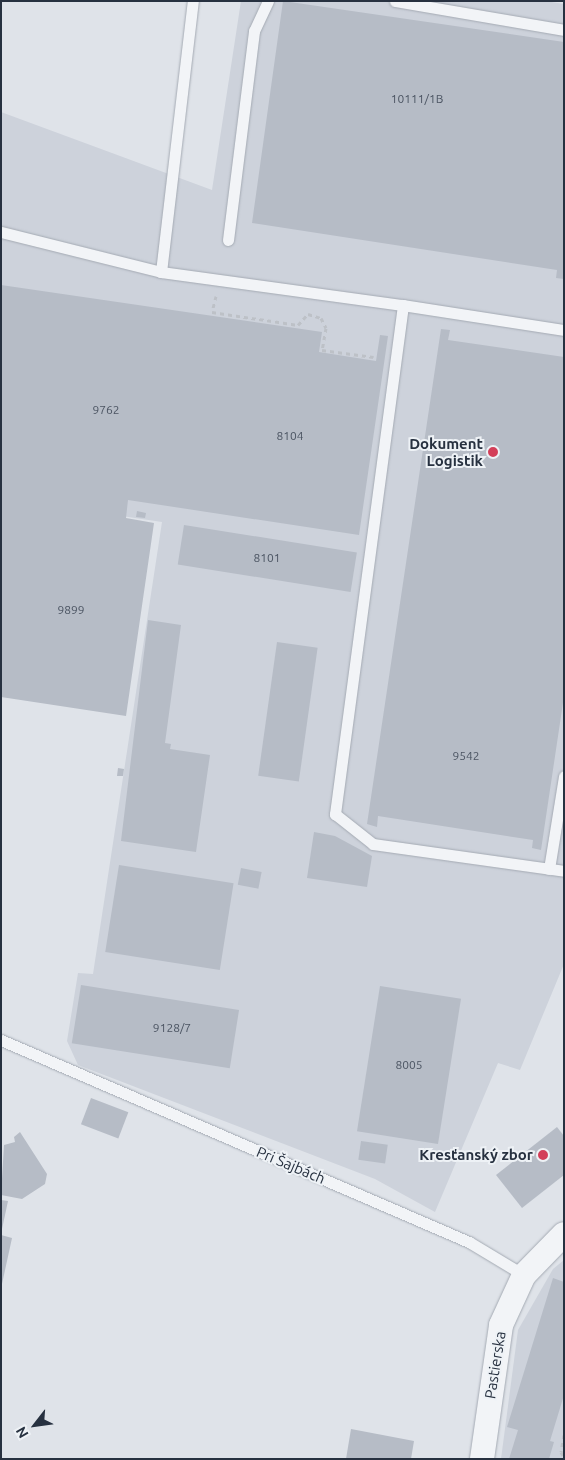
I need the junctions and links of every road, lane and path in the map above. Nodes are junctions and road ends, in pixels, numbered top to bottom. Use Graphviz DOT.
graph roads {
  1 [pos="193,1"];
  2 [pos="268,1"];
  3 [pos="395,1"];
  4 [pos="564,30"];
  5 [pos="1,232"];
  6 [pos="228,240"];
  7 [pos="161,272"];
  8 [pos="219,280"];
  9 [pos="403,306"];
  10 [pos="564,330"];
  11 [pos="374,357"];
  12 [pos="564,776"];
  13 [pos="549,869"];
  14 [pos="564,871"];
  15 [pos="1,1040"];
  16 [pos="564,1234"];
  17 [pos="524,1275"];
  18 [pos="564,1435"];
  19 [pos="564,1457"];
  20 [pos="482,1459"];
  1 -- 7 [label="lane"];
  2 -- 6 [label="lane"];
  3 -- 4 [label="lane"];
  5 -- 7 [label="lane"];
  7 -- 8 [label="lane"];
  8 -- 9 [label="lane"];
  8 -- 11 [label="path"];
  9 -- 10 [label="lane"];
  9 -- 13 [label="lane"];
  12 -- 13 [label="lane"];
  13 -- 14 [label="lane"];
  15 -- 17 [label="lane, Pri Šajbách"];
  16 -- 17 [label="street"];
  17 -- 20 [label="street, Pastierska"];
  18 -- 19 [label="path"];
}
